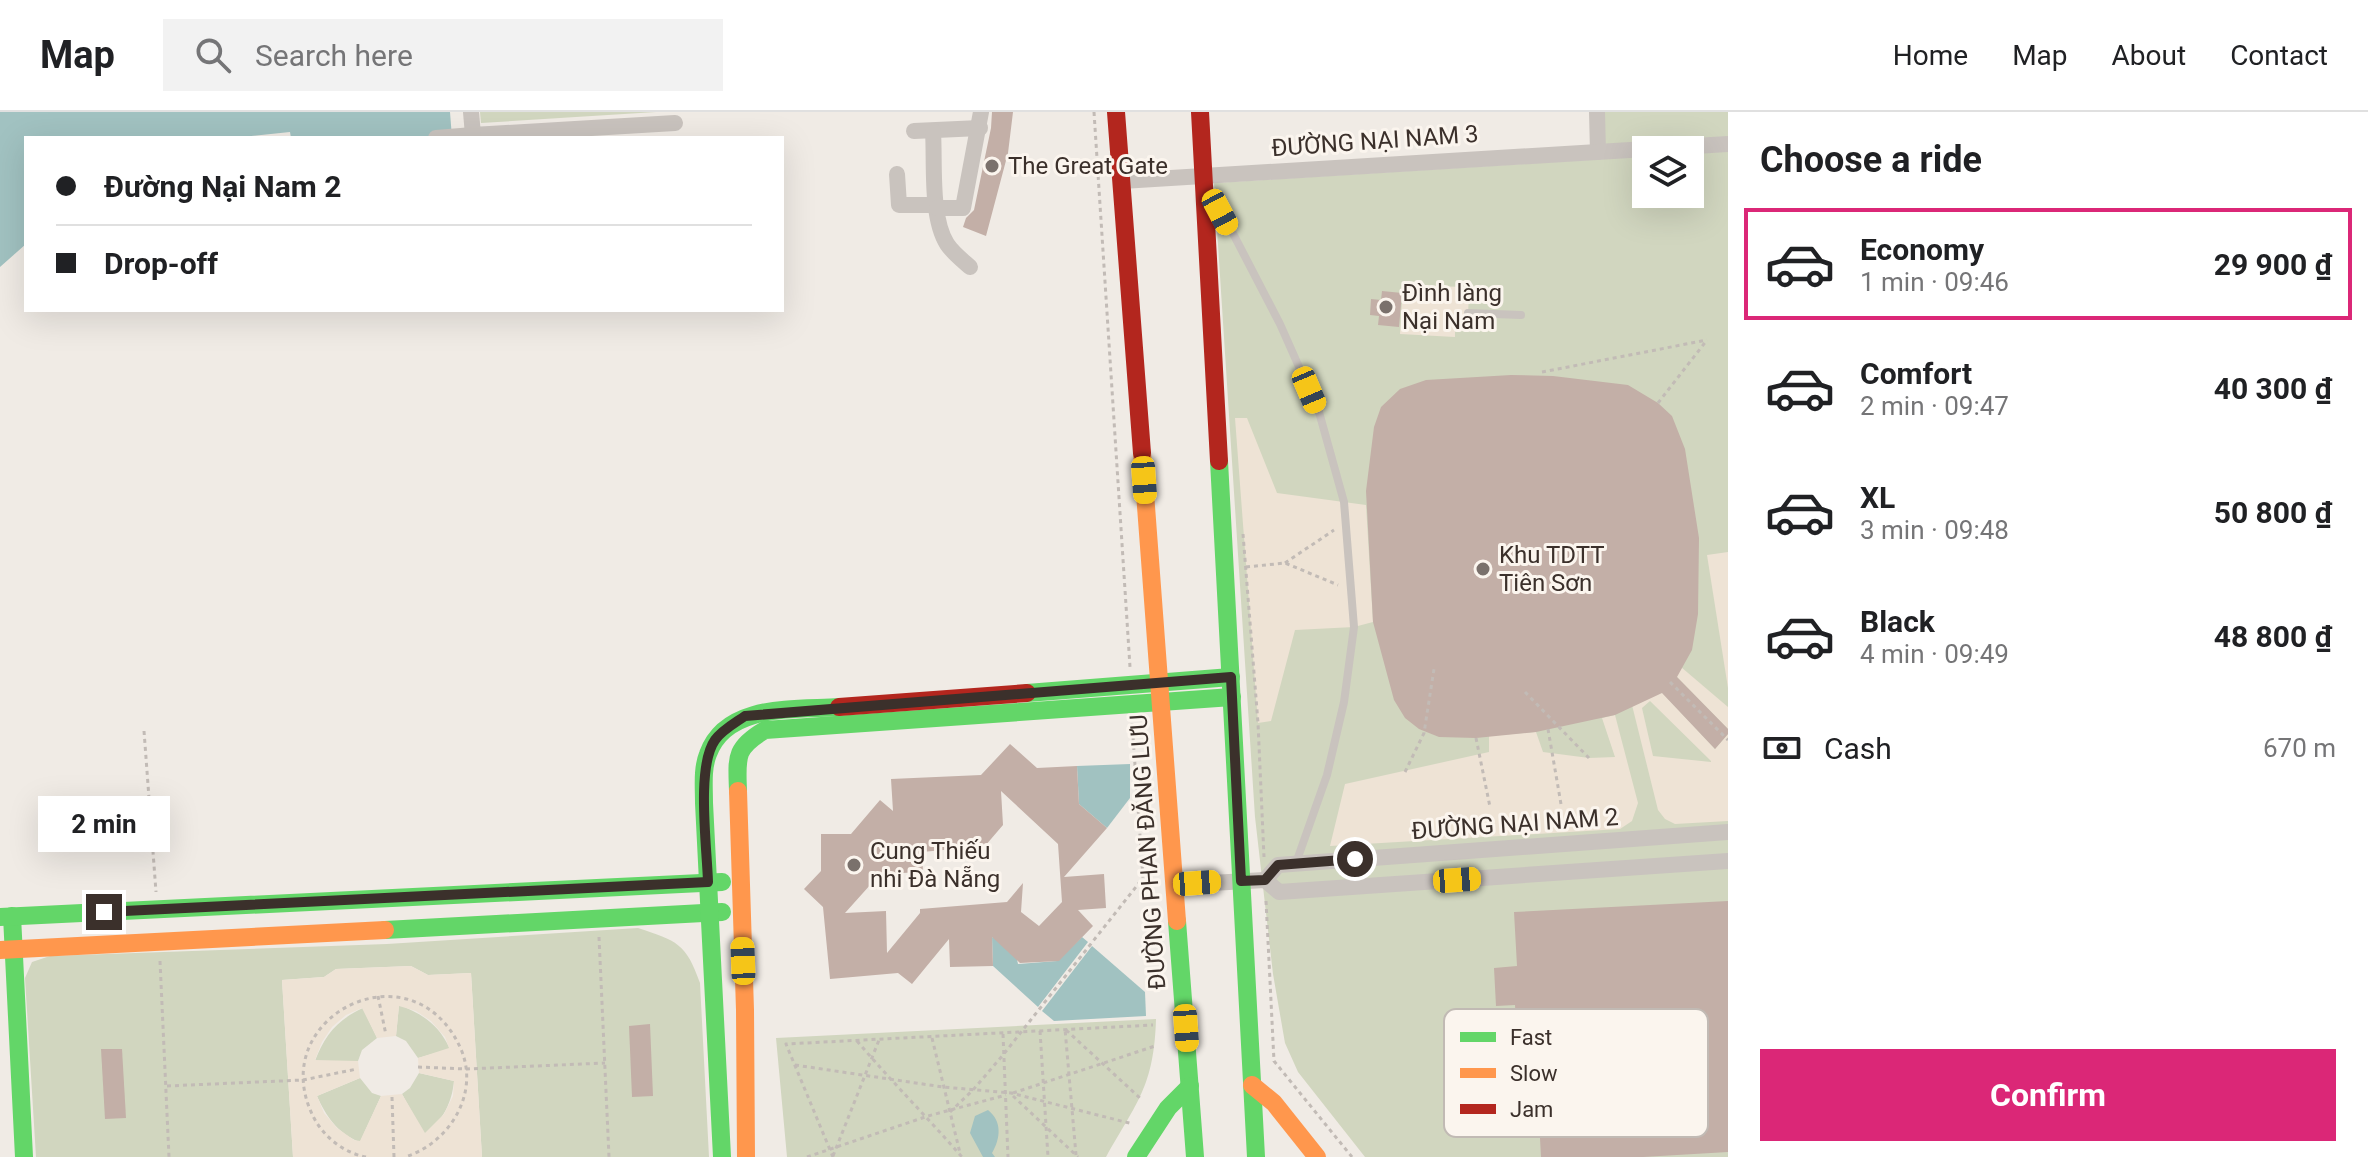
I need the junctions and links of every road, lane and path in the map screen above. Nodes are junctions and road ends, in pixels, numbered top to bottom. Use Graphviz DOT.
graph roads {
  1 [pos="471,112"];
  2 [pos="1094,112"];
  3 [pos="1116,112"];
  4 [pos="1200,112"];
  5 [pos="1597,112"];
  6 [pos="980,120"];
  7 [pos="675,123"];
  8 [pos="914,131"];
  9 [pos="933,131"];
  10 [pos="473,135"];
  11 [pos="461,136"];
  12 [pos="1728,144"];
  13 [pos="1598,152"];
  14 [pos="897,174"];
  15 [pos="1205,176"];
  16 [pos="1122,181"];
  17 [pos="936,207"];
  18 [pos="970,267"];
  19 [pos="1468,313"];
  20 [pos="1521,315"];
  21 [pos="1542,372"];
  22 [pos="1658,403"];
  23 [pos="1242,522"];
  24 [pos="1346,522"];
  25 [pos="1285,563"];
  26 [pos="1246,567"];
  27 [pos="1352,591"];
  28 [pos="1434,669"];
  29 [pos="1231,677"];
  30 [pos="1670,682"];
  31 [pos="1131,686"];
  32 [pos="1160,691"];
  33 [pos="1525,692"];
  34 [pos="1232,697"];
  35 [pos="1132,712"];
  36 [pos="1548,729"];
  37 [pos="144,731"];
  38 [pos="1476,738"];
  39 [pos="1728,740"];
  40 [pos="1589,758"];
  41 [pos="1405,772"];
  42 [pos="1561,804"];
  43 [pos="1490,807"];
  44 [pos="1728,832"];
  45 [pos="1728,861"];
  46 [pos="1296,864"];
  47 [pos="1265,880"];
  48 [pos="740,881"];
  49 [pos="1241,881"];
  50 [pos="708,882"];
  51 [pos="1175,885"];
  52 [pos="516,891"];
  53 [pos="156,892"];
  54 [pos="239,907"];
  55 [pos="741,912"];
  56 [pos="709,913"];
  57 [pos="6,916"];
  58 [pos="518,924"];
  59 [pos="599,925"];
  60 [pos="241,939"];
  61 [pos="7,949"];
  62 [pos="160,962"];
  63 [pos="378,996"];
  64 [pos="1153,1025"];
  65 [pos="1065,1029"];
  66 [pos="1040,1031"];
  67 [pos="1020,1032"];
  68 [pos="1003,1034"];
  69 [pos="386,1035"];
  70 [pos="932,1038"];
  71 [pos="879,1040"];
  72 [pos="857,1041"];
  73 [pos="1155,1046"];
  74 [pos="1003,1055"];
  75 [pos="872,1059"];
  76 [pos="605,1063"];
  77 [pos="1103,1064"];
  78 [pos="795,1065"];
  79 [pos="418,1067"];
  80 [pos="357,1069"];
  81 [pos="467,1069"];
  82 [pos="1068,1075"];
  83 [pos="866,1076"];
  84 [pos="20,1077"];
  85 [pos="0,1078"];
  86 [pos="890,1079"];
  87 [pos="303,1080"];
  88 [pos="1042,1083"];
  89 [pos="1252,1085"];
  90 [pos="165,1086"];
  91 [pos="1190,1086"];
  92 [pos="943,1087"];
  93 [pos="973,1090"];
  94 [pos="1011,1093"];
  95 [pos="1005,1094"];
  96 [pos="392,1097"];
  97 [pos="1140,1098"];
  98 [pos="1044,1102"];
  99 [pos="1071,1109"];
  100 [pos="950,1112"];
  101 [pos="928,1116"];
  102 [pos="1045,1126"];
  103 [pos="1152,1133"];
  104 [pos="837,1148"];
  105 [pos="830,1150"];
  106 [pos="961,1156"];
  107 [pos="1077,1156"];
  108 [pos="24,1157"];
  109 [pos="169,1157"];
  110 [pos="366,1157"];
  111 [pos="394,1157"];
  112 [pos="407,1157"];
  113 [pos="609,1157"];
  114 [pos="722,1157"];
  115 [pos="746,1157"];
  116 [pos="807,1157"];
  117 [pos="833,1157"];
  118 [pos="1008,1157"];
  119 [pos="1048,1157"];
  120 [pos="1136,1157"];
  121 [pos="1195,1157"];
  122 [pos="1256,1157"];
  123 [pos="1317,1157"];
  124 [pos="1352,1157"];
  1 -- 10 [label="street"];
  2 -- 31 [label="path"];
  3 -- 16 [label="street, ĐƯỜNG PHAN ĐĂNG LƯU"];
  4 -- 15 [label="street"];
  5 -- 13 [label="street"];
  6 -- 9 [label="street"];
  6 -- 17 [label="street"];
  7 -- 10 [label="street"];
  8 -- 9 [label="street"];
  9 -- 17 [label="street"];
  10 -- 11 [label="street"];
  12 -- 13 [label="street, ĐƯỜNG NẠI NAM 3"];
  13 -- 15 [label="street, ĐƯỜNG NẠI NAM 3"];
  14 -- 17 [label="street"];
  15 -- 16 [label="street, ĐƯỜNG NẠI NAM 3"];
  15 -- 24 [label="lane"];
  15 -- 29 [label="street"];
  16 -- 32 [label="street, ĐƯỜNG PHAN ĐĂNG LƯU"];
  17 -- 18 [label="street"];
  19 -- 20 [label="lane"];
  21 -- 22 [label="path"];
  23 -- 26 [label="path"];
  24 -- 25 [label="path"];
  24 -- 27 [label="lane"];
  25 -- 26 [label="path"];
  25 -- 27 [label="path"];
  26 -- 47 [label="path"];
  27 -- 46 [label="lane"];
  28 -- 41 [label="path"];
  29 -- 32 [label="street"];
  29 -- 34 [label="street"];
  30 -- 39 [label="path"];
  31 -- 32 [label="street"];
  31 -- 50 [label="street"];
  32 -- 34 [label="street"];
  32 -- 48 [label="street"];
  32 -- 51 [label="street, ĐƯỜNG PHAN ĐĂNG LƯU"];
  33 -- 40 [label="path"];
  34 -- 49 [label="street"];
  35 -- 67 [label="path"];
  36 -- 42 [label="path"];
  37 -- 53 [label="path"];
  38 -- 43 [label="path"];
  44 -- 46 [label="street, ĐƯỜNG NẠI NAM 2"];
  45 -- 47 [label="street, ĐƯỜNG NẠI NAM 2"];
  46 -- 47 [label="street, ĐƯỜNG NẠI NAM 2"];
  47 -- 49 [label="street, ĐƯỜNG NẠI NAM 2"];
  47 -- 124 [label="path"];
  48 -- 50 [label="street"];
  48 -- 55 [label="street"];
  49 -- 51 [label="street, ĐƯỜNG NẠI NAM 2"];
  49 -- 89 [label="street"];
  50 -- 52 [label="street"];
  50 -- 56 [label="street"];
  51 -- 91 [label="street, ĐƯỜNG PHAN ĐĂNG LƯU"];
  52 -- 54 [label="street"];
  52 -- 58 [label="street"];
  54 -- 57 [label="street"];
  54 -- 60 [label="street"];
  55 -- 56 [label="street"];
  55 -- 115 [label="street"];
  56 -- 58 [label="street"];
  56 -- 114 [label="street"];
  57 -- 61 [label="street"];
  58 -- 60 [label="street"];
  59 -- 76 [label="path"];
  60 -- 61 [label="street"];
  61 -- 84 [label="street"];
  62 -- 90 [label="path"];
  63 -- 69 [label="path"];
  63 -- 81 [label="path"];
  63 -- 87 [label="path"];
  64 -- 65 [label="path"];
  65 -- 66 [label="path"];
  65 -- 77 [label="path"];
  65 -- 82 [label="path"];
  66 -- 67 [label="path"];
  66 -- 88 [label="path"];
  67 -- 68 [label="path"];
  67 -- 74 [label="path"];
  68 -- 70 [label="path"];
  68 -- 74 [label="path"];
  70 -- 71 [label="path"];
  70 -- 92 [label="path"];
  71 -- 72 [label="path"];
  71 -- 75 [label="path"];
  72 -- 75 [label="path"];
  72 -- 78 [label="path"];
  73 -- 77 [label="path"];
  74 -- 93 [label="path"];
  74 -- 95 [label="path"];
  75 -- 83 [label="path"];
  75 -- 86 [label="path"];
  76 -- 81 [label="path"];
  76 -- 113 [label="path"];
  77 -- 82 [label="path"];
  77 -- 97 [label="path"];
  78 -- 83 [label="path"];
  78 -- 105 [label="path"];
  79 -- 81 [label="path"];
  80 -- 87 [label="path"];
  81 -- 112 [label="path"];
  82 -- 88 [label="path"];
  82 -- 99 [label="path"];
  83 -- 86 [label="path"];
  83 -- 104 [label="path"];
  84 -- 85 [label="street"];
  84 -- 108 [label="street"];
  86 -- 92 [label="path"];
  86 -- 101 [label="path"];
  87 -- 90 [label="path"];
  87 -- 110 [label="path"];
  88 -- 94 [label="path"];
  88 -- 98 [label="path"];
  89 -- 122 [label="street"];
  89 -- 123 [label="street"];
  90 -- 109 [label="path"];
  91 -- 103 [label="street"];
  91 -- 121 [label="street, ĐƯỜNG PHAN ĐĂNG LƯU"];
  92 -- 93 [label="path"];
  92 -- 100 [label="path"];
  93 -- 95 [label="path"];
  93 -- 100 [label="path"];
  94 -- 95 [label="path"];
  94 -- 98 [label="path"];
  94 -- 102 [label="path"];
  95 -- 100 [label="path"];
  95 -- 118 [label="path"];
  96 -- 111 [label="path"];
  98 -- 99 [label="path"];
  98 -- 102 [label="path"];
  99 -- 103 [label="path"];
  99 -- 107 [label="path"];
  100 -- 101 [label="path"];
  100 -- 106 [label="path"];
  101 -- 104 [label="path"];
  101 -- 106 [label="path"];
  102 -- 107 [label="path"];
  102 -- 119 [label="path"];
  103 -- 120 [label="street"];
  104 -- 105 [label="path"];
  104 -- 117 [label="path"];
  105 -- 116 [label="path"];
  105 -- 117 [label="path"];
}
